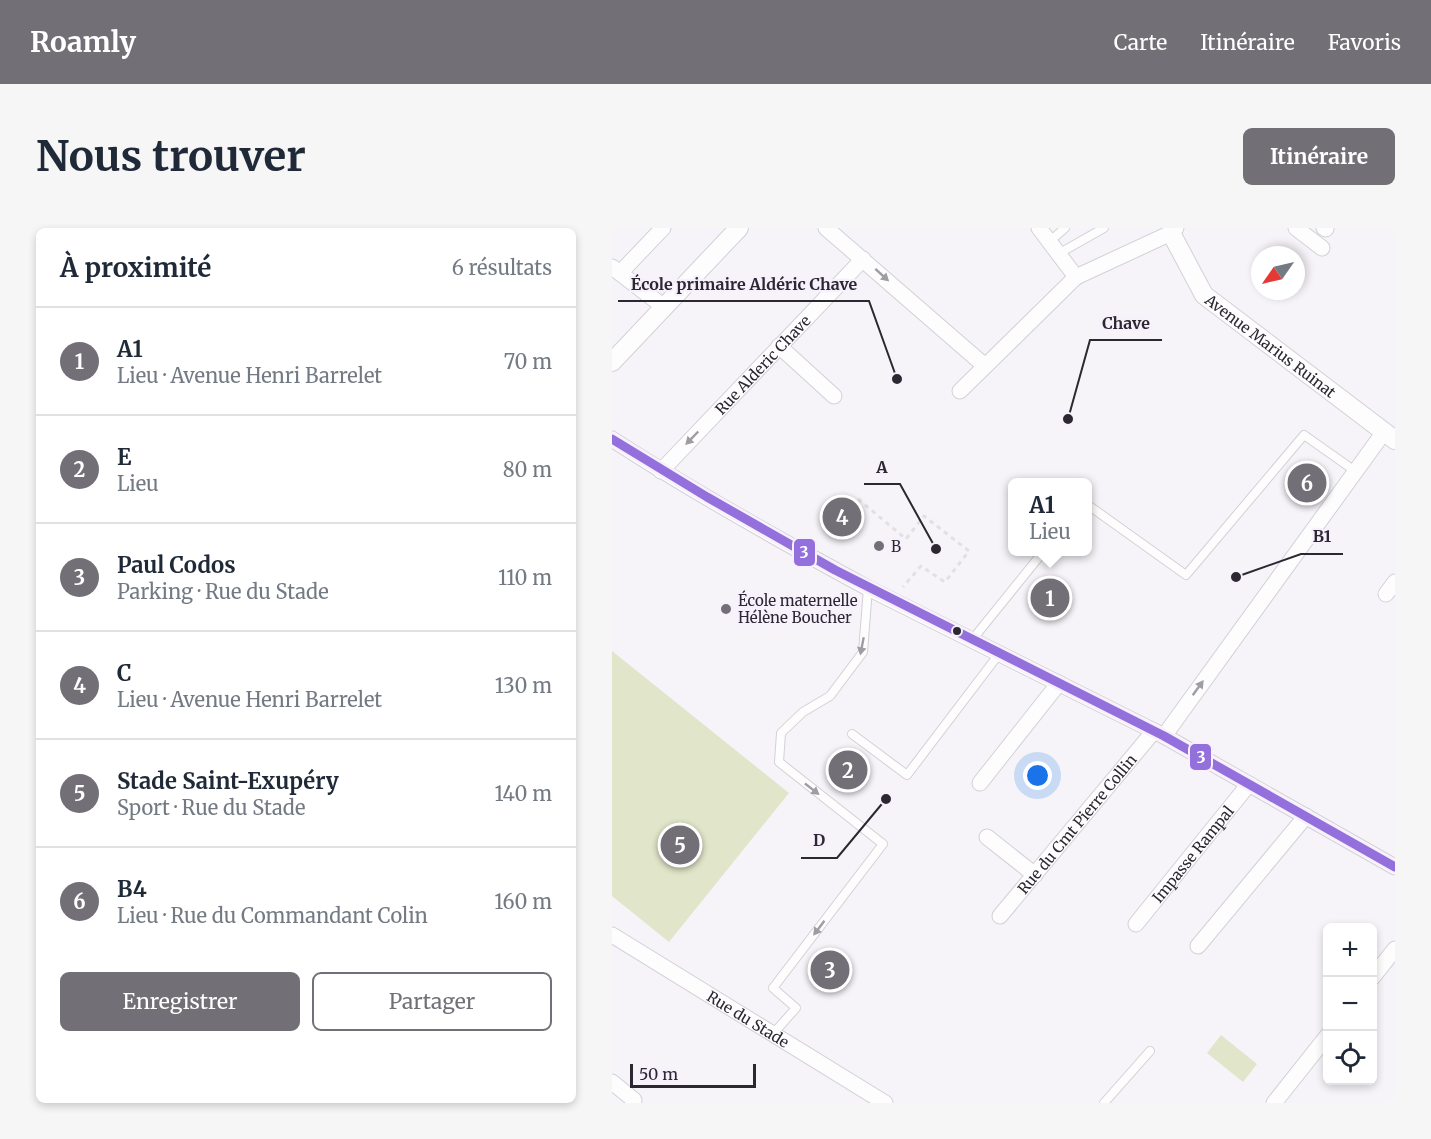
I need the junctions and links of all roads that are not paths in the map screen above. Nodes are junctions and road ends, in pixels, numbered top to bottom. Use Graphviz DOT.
graph roads {
  1 [pos="663,228"];
  2 [pos="825,228"];
  3 [pos="1039,228"];
  4 [pos="1065,228"];
  5 [pos="1104,228"];
  6 [pos="1296,228"];
  7 [pos="735,229"];
  8 [pos="1172,230"];
  9 [pos="1054,248"];
  10 [pos="1322,248"];
  11 [pos="863,259"];
  12 [pos="616,270"];
  13 [pos="1076,277"];
  14 [pos="664,307"];
  15 [pos="779,346"];
  16 [pos="612,362"];
  17 [pos="985,366"];
  18 [pos="960,391"];
  19 [pos="834,396"];
  20 [pos="1389,436"];
  21 [pos="612,440"];
  22 [pos="661,471"];
  23 [pos="1355,471"];
  24 [pos="1092,508"];
  25 [pos="1041,556"];
  26 [pos="868,588"];
  27 [pos="972,640"];
  28 [pos="999,654"];
  29 [pos="1059,683"];
  30 [pos="1159,733"];
  31 [pos="852,734"];
  32 [pos="980,783"];
  33 [pos="1249,784"];
  34 [pos="1306,816"];
  35 [pos="987,837"];
  36 [pos="1395,867"];
  37 [pos="1035,874"];
  38 [pos="1000,916"];
  39 [pos="1136,924"];
  40 [pos="612,935"];
  41 [pos="1198,946"];
  42 [pos="1395,949"];
  43 [pos="1373,977"];
  44 [pos="772,1035"];
  45 [pos="1323,1041"];
  46 [pos="1150,1052"];
  47 [pos="612,1082"];
  48 [pos="634,1100"];
  49 [pos="885,1103"];
  50 [pos="1104,1103"];
  51 [pos="1274,1103"];
  1 -- 12 [label="street"];
  2 -- 11 [label="street"];
  3 -- 9 [label="street"];
  4 -- 9 [label="lane"];
  5 -- 9 [label="lane"];
  6 -- 10 [label="street"];
  7 -- 14 [label="street"];
  8 -- 13 [label="street"];
  8 -- 20 [label="street, Avenue Marius Ruinat"];
  9 -- 13 [label="street"];
  11 -- 15 [label="street, Rue Alderic Chave"];
  11 -- 17 [label="street, one-way"];
  12 -- 14 [label="street"];
  13 -- 17 [label="street"];
  14 -- 16 [label="street"];
  15 -- 19 [label="street"];
  15 -- 22 [label="street, Rue Alderic Chave, one-way"];
  17 -- 18 [label="street"];
  20 -- 23 [label="street, Rue du Cmt Pierre Collin"];
  21 -- 22 [label="street"];
  22 -- 26 [label="street"];
  23 -- 24 [label="lane"];
  30 -- 23 [label="street, Rue du Cmt Pierre Collin, one-way"];
  25 -- 27 [label="lane"];
  26 -- 27 [label="street"];
  26 -- 44 [label="lane, one-way"];
  27 -- 28 [label="street"];
  28 -- 29 [label="street"];
  28 -- 31 [label="lane"];
  29 -- 30 [label="street"];
  29 -- 32 [label="street"];
  30 -- 33 [label="street"];
  30 -- 37 [label="street, Rue du Cmt Pierre Collin"];
  33 -- 34 [label="street"];
  33 -- 39 [label="street, Impasse Rampal"];
  34 -- 36 [label="street"];
  34 -- 41 [label="street"];
  35 -- 37 [label="street"];
  37 -- 38 [label="street, Rue du Cmt Pierre Collin"];
  40 -- 44 [label="street, Rue du Stade"];
  42 -- 43 [label="street"];
  44 -- 49 [label="street, Rue du Stade"];
  45 -- 51 [label="street"];
  46 -- 50 [label="lane"];
  47 -- 48 [label="street"];
}
